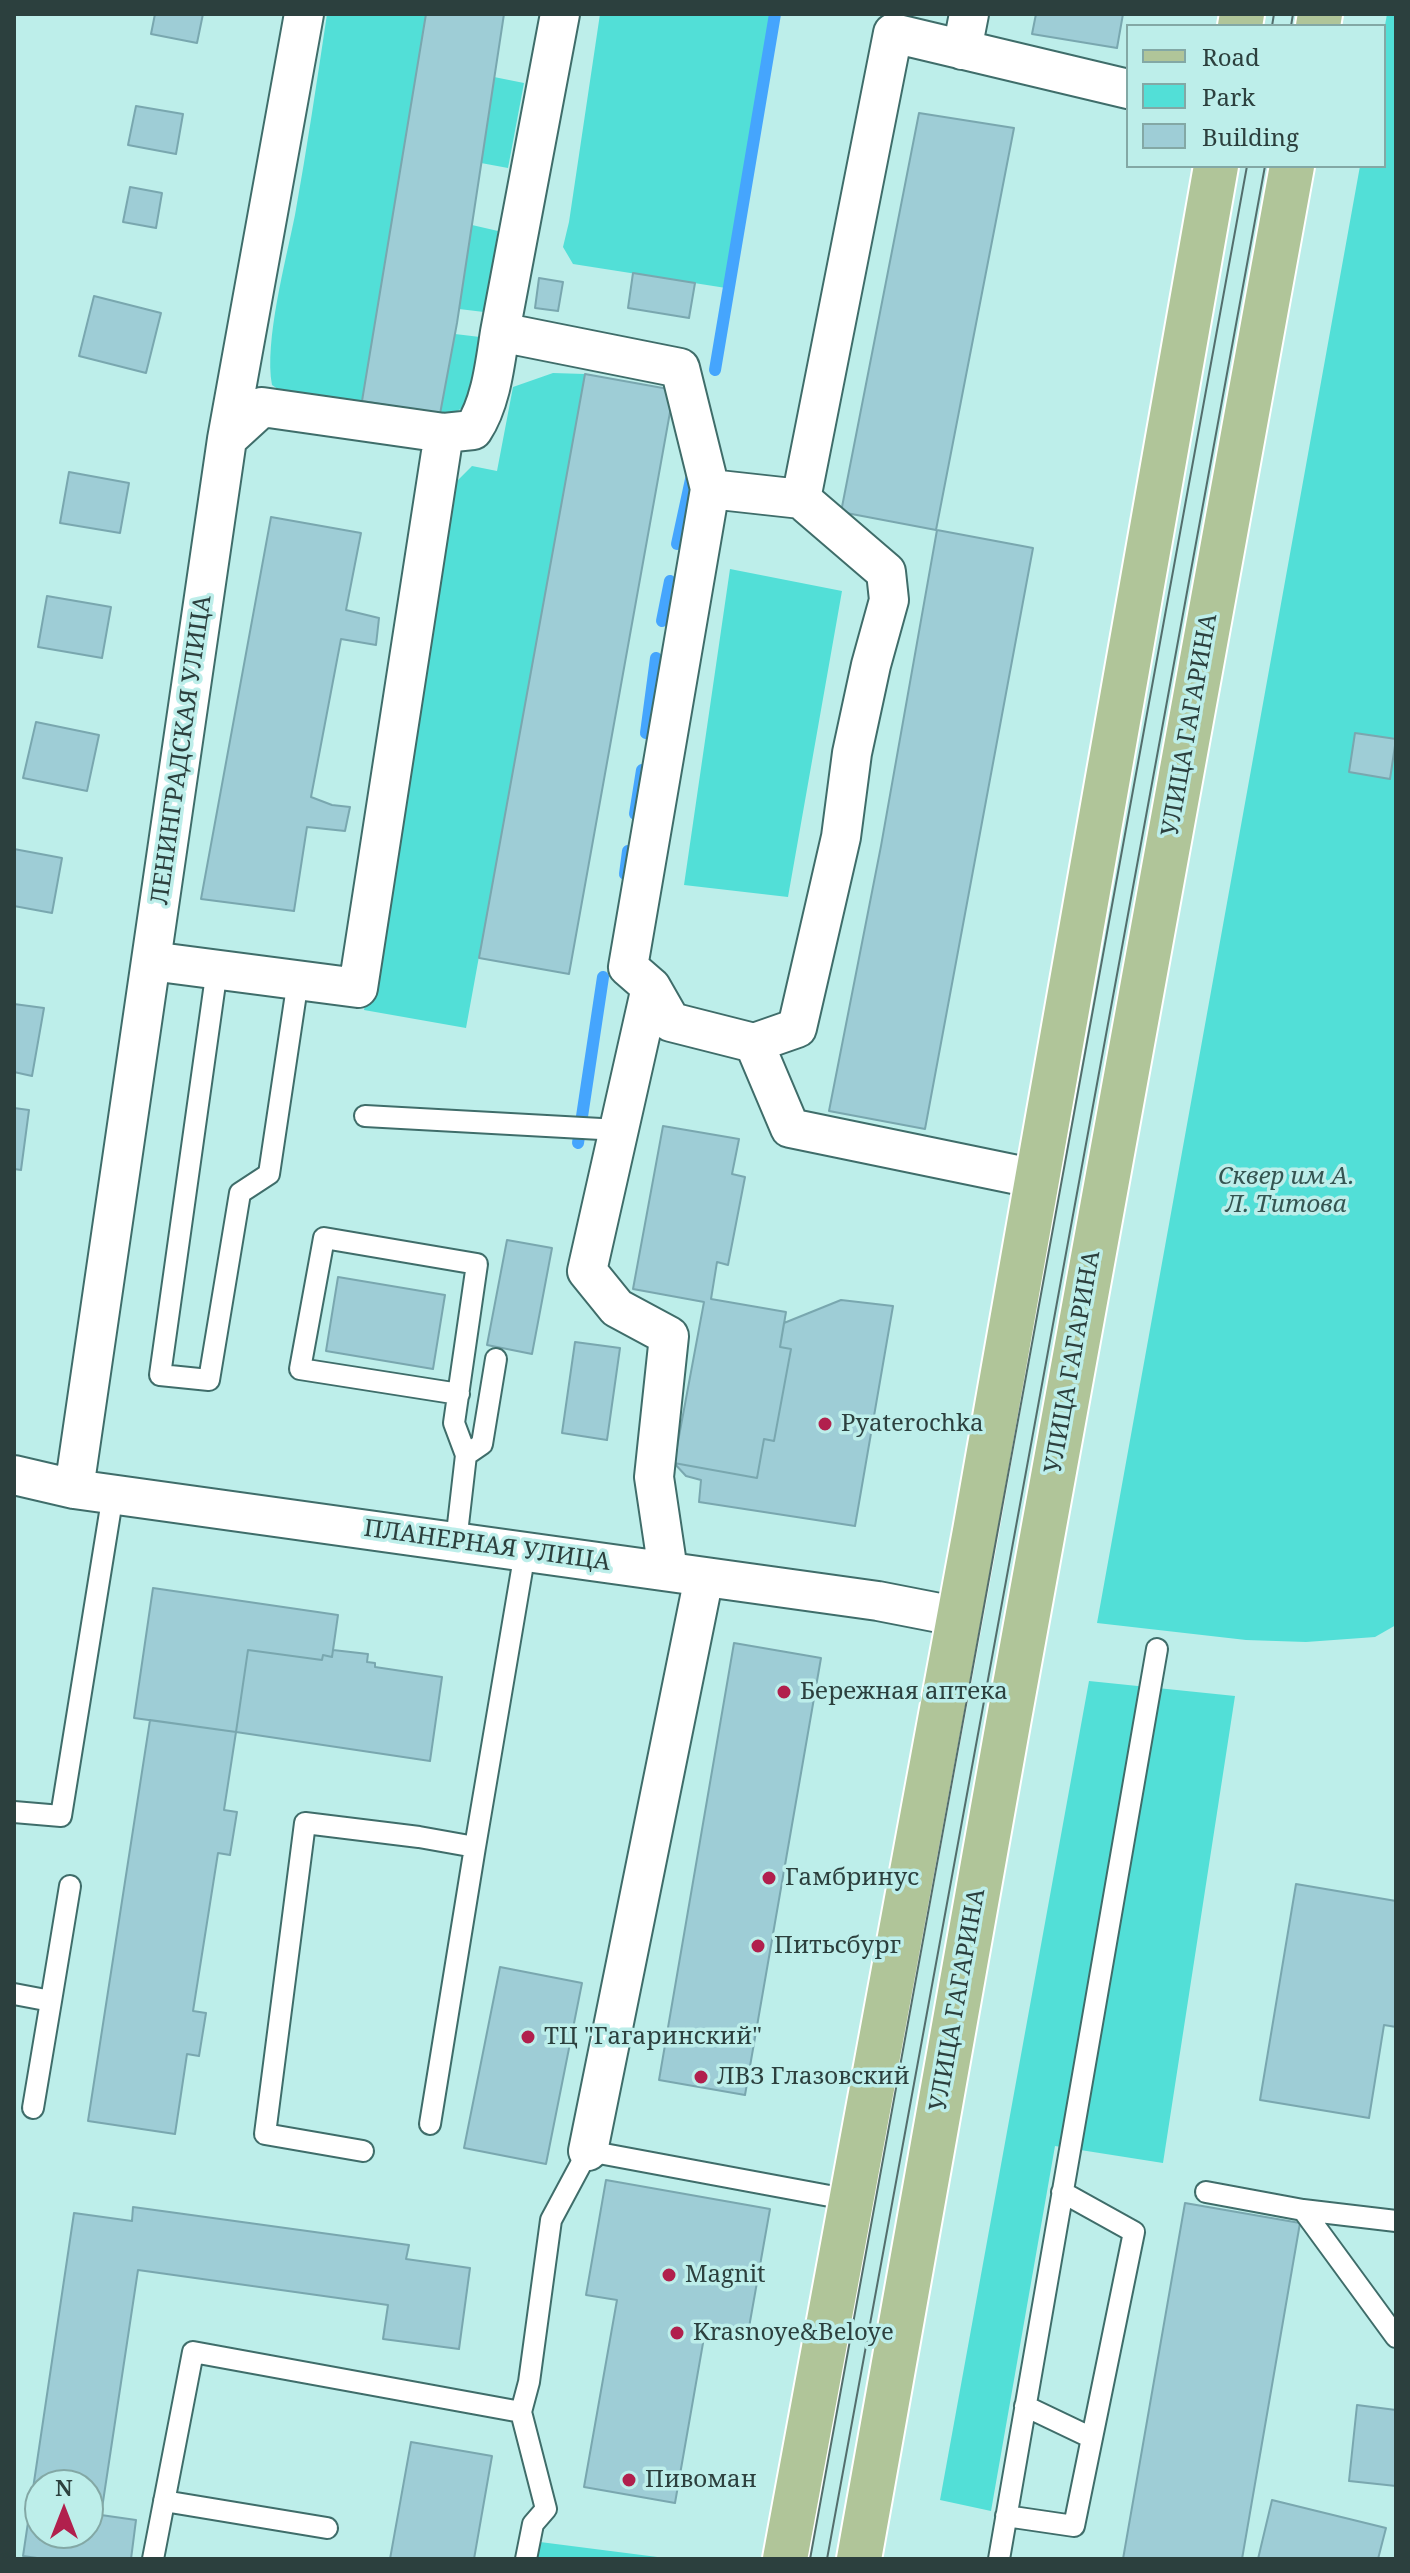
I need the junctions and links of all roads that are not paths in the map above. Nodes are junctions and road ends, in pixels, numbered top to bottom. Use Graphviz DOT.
graph roads {
  1 [pos="304,14"];
  2 [pos="560,14"];
  3 [pos="965,32"];
  4 [pos="1126,88"];
  5 [pos="1216,168"];
  6 [pos="1292,168"];
  7 [pos="500,332"];
  8 [pos="444,433"];
  9 [pos="227,439"];
  10 [pos="710,489"];
  11 [pos="801,499"];
  12 [pos="151,961"];
  13 [pos="217,969"];
  14 [pos="298,980"];
  15 [pos="651,987"];
  16 [pos="754,1043"];
  17 [pos="365,1116"];
  18 [pos="619,1130"];
  19 [pos="1037,1179"];
  20 [pos="496,1359"];
  21 [pos="459,1394"];
  22 [pos="466,1455"];
  23 [pos="14,1475"];
  24 [pos="74,1489"];
  25 [pos="113,1494"];
  26 [pos="456,1542"];
  27 [pos="525,1552"];
  28 [pos="686,1574"];
  29 [pos="960,1617"];
  30 [pos="1025,1628"];
  31 [pos="1157,1649"];
  32 [pos="14,1812"];
  33 [pos="475,1847"];
  34 [pos="70,1886"];
  35 [pos="14,1994"];
  36 [pos="51,2001"];
  37 [pos="33,2108"];
  38 [pos="430,2124"];
  39 [pos="363,2151"];
  40 [pos="588,2151"];
  41 [pos="1062,2192"];
  42 [pos="1206,2192"];
  43 [pos="851,2200"];
  44 [pos="1303,2210"];
  45 [pos="1396,2221"];
  46 [pos="1396,2337"];
  47 [pos="1025,2406"];
  48 [pos="521,2412"];
  49 [pos="1092,2438"];
  50 [pos="164,2501"];
  51 [pos="1006,2516"];
  52 [pos="327,2528"];
  53 [pos="153,2559"];
  54 [pos="526,2559"];
  55 [pos="785,2559"];
  56 [pos="859,2559"];
  57 [pos="999,2559"];
  1 -- 9 [label="street, ЛЕНИНГРАДСКАЯ УЛИЦА"];
  2 -- 7 [label="street"];
  3 -- 4 [label="street"];
  3 -- 11 [label="street"];
  5 -- 19 [label="main road"];
  6 -- 30 [label="main road, УЛИЦА ГАГАРИНА"];
  7 -- 8 [label="street"];
  7 -- 10 [label="street"];
  8 -- 9 [label="street"];
  8 -- 14 [label="street"];
  9 -- 12 [label="street, ЛЕНИНГРАДСКАЯ УЛИЦА"];
  10 -- 11 [label="street"];
  10 -- 15 [label="street"];
  11 -- 16 [label="street"];
  12 -- 13 [label="street"];
  12 -- 24 [label="street, ЛЕНИНГРАДСКАЯ УЛИЦА"];
  13 -- 14 [label="street"];
  13 -- 14 [label="lane"];
  15 -- 16 [label="street"];
  15 -- 18 [label="street"];
  16 -- 19 [label="street"];
  17 -- 18 [label="lane"];
  18 -- 28 [label="street"];
  19 -- 29 [label="main road"];
  20 -- 22 [label="lane"];
  21 -- 21 [label="lane"];
  21 -- 22 [label="lane"];
  22 -- 26 [label="lane"];
  23 -- 24 [label="street, ПЛАНЕРНАЯ УЛИЦА"];
  24 -- 25 [label="street, ПЛАНЕРНАЯ УЛИЦА"];
  25 -- 26 [label="street, ПЛАНЕРНАЯ УЛИЦА"];
  25 -- 32 [label="lane"];
  26 -- 27 [label="street, ПЛАНЕРНАЯ УЛИЦА"];
  27 -- 28 [label="street, ПЛАНЕРНАЯ УЛИЦА"];
  27 -- 33 [label="lane"];
  28 -- 29 [label="street, ПЛАНЕРНАЯ УЛИЦА"];
  28 -- 40 [label="street"];
  29 -- 30 [label="main road"];
  29 -- 43 [label="main road"];
  30 -- 56 [label="main road, УЛИЦА ГАГАРИНА"];
  31 -- 41 [label="lane"];
  33 -- 38 [label="lane"];
  33 -- 39 [label="lane"];
  34 -- 36 [label="lane"];
  35 -- 36 [label="lane"];
  36 -- 37 [label="lane"];
  40 -- 43 [label="lane"];
  40 -- 48 [label="lane"];
  41 -- 47 [label="lane"];
  41 -- 49 [label="lane"];
  42 -- 44 [label="lane"];
  43 -- 55 [label="main road"];
  44 -- 45 [label="lane"];
  44 -- 46 [label="lane"];
  47 -- 49 [label="lane"];
  47 -- 51 [label="lane"];
  48 -- 50 [label="lane"];
  48 -- 54 [label="lane"];
  49 -- 51 [label="lane"];
  50 -- 52 [label="lane"];
  50 -- 53 [label="lane"];
  51 -- 57 [label="lane"];
}
